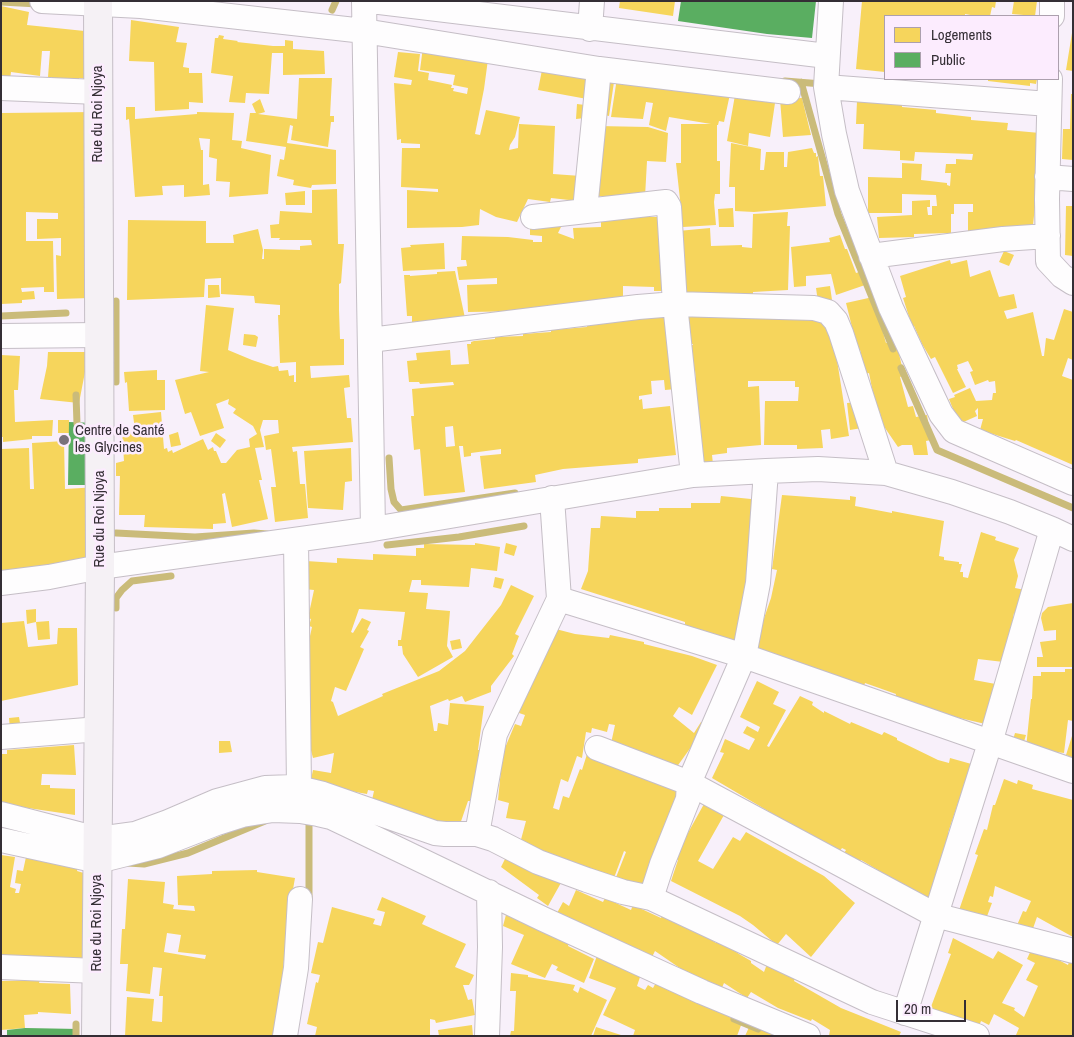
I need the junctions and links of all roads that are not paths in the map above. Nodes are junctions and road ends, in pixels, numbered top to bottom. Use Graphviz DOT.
graph roads {
  1 [pos="42,1"];
  2 [pos="364,1"];
  3 [pos="371,1"];
  4 [pos="592,1"];
  5 [pos="831,1"];
  6 [pos="1052,1"];
  7 [pos="98,2"];
  8 [pos="1052,15"];
  9 [pos="590,29"];
  10 [pos="364,31"];
  11 [pos="828,56"];
  12 [pos="599,69"];
  13 [pos="1050,80"];
  14 [pos="826,87"];
  15 [pos="1,88"];
  16 [pos="98,92"];
  17 [pos="788,92"];
  18 [pos="1049,104"];
  19 [pos="1047,177"];
  20 [pos="1073,179"];
  21 [pos="585,210"];
  22 [pos="533,217"];
  23 [pos="1048,236"];
  24 [pos="871,256"];
  25 [pos="1073,283"];
  26 [pos="676,304"];
  27 [pos="99,335"];
  28 [pos="1,336"];
  29 [pos="370,340"];
  30 [pos="766,471"];
  31 [pos="886,473"];
  32 [pos="693,474"];
  33 [pos="1073,483"];
  34 [pos="552,498"];
  35 [pos="373,530"];
  36 [pos="1062,534"];
  37 [pos="296,540"];
  38 [pos="100,567"];
  39 [pos="1,582"];
  40 [pos="559,599"];
  41 [pos="744,656"];
  42 [pos="99,729"];
  43 [pos="1,737"];
  44 [pos="990,743"];
  45 [pos="597,748"];
  46 [pos="1073,771"];
  47 [pos="689,783"];
  48 [pos="299,788"];
  49 [pos="1,814"];
  50 [pos="477,834"];
  51 [pos="1,840"];
  52 [pos="98,850"];
  53 [pos="489,892"];
  54 [pos="651,898"];
  55 [pos="300,899"];
  56 [pos="935,915"];
  57 [pos="1073,951"];
  58 [pos="1,967"];
  59 [pos="97,971"];
  60 [pos="905,1012"];
  61 [pos="96,1036"];
  62 [pos="285,1036"];
  63 [pos="487,1036"];
  64 [pos="808,1036"];
  65 [pos="977,1036"];
  1 -- 7 [label="street"];
  2 -- 10 [label="street"];
  3 -- 9 [label="street"];
  4 -- 9 [label="street"];
  5 -- 11 [label="street"];
  6 -- 8 [label="street"];
  7 -- 10 [label="street"];
  7 -- 16 [label="main road, Rue du Roi Njoya"];
  9 -- 11 [label="street"];
  10 -- 12 [label="street"];
  10 -- 29 [label="street"];
  11 -- 14 [label="street"];
  12 -- 17 [label="street"];
  12 -- 21 [label="street"];
  13 -- 18 [label="street"];
  14 -- 18 [label="street"];
  14 -- 24 [label="street"];
  15 -- 16 [label="street"];
  16 -- 27 [label="main road, Rue du Roi Njoya"];
  18 -- 19 [label="street"];
  19 -- 20 [label="street"];
  19 -- 23 [label="street"];
  21 -- 22 [label="street"];
  21 -- 26 [label="street"];
  23 -- 24 [label="street"];
  23 -- 25 [label="street"];
  24 -- 33 [label="street"];
  26 -- 29 [label="street"];
  26 -- 31 [label="street"];
  26 -- 32 [label="street"];
  27 -- 28 [label="street"];
  27 -- 38 [label="main road, Rue du Roi Njoya"];
  29 -- 35 [label="street"];
  30 -- 31 [label="street"];
  30 -- 32 [label="street"];
  30 -- 41 [label="street"];
  31 -- 36 [label="street"];
  32 -- 34 [label="street"];
  34 -- 35 [label="street"];
  34 -- 40 [label="street"];
  35 -- 37 [label="street"];
  36 -- 44 [label="street"];
  37 -- 38 [label="street"];
  37 -- 48 [label="street"];
  38 -- 39 [label="street"];
  38 -- 42 [label="main road, Rue du Roi Njoya"];
  40 -- 41 [label="street"];
  40 -- 50 [label="street"];
  41 -- 44 [label="street"];
  41 -- 47 [label="street"];
  42 -- 43 [label="street"];
  42 -- 52 [label="main road, Rue du Roi Njoya"];
  44 -- 46 [label="street"];
  44 -- 56 [label="street"];
  45 -- 47 [label="street"];
  47 -- 54 [label="street"];
  47 -- 56 [label="street"];
  48 -- 50 [label="street"];
  48 -- 52 [label="street"];
  49 -- 52 [label="street"];
  50 -- 54 [label="street"];
  51 -- 52 [label="street"];
  52 -- 53 [label="street"];
  52 -- 59 [label="main road, Rue du Roi Njoya"];
  53 -- 63 [label="street"];
  53 -- 64 [label="street"];
  54 -- 60 [label="street"];
  55 -- 62 [label="street"];
  56 -- 57 [label="street"];
  56 -- 60 [label="street"];
  58 -- 59 [label="street"];
  59 -- 61 [label="main road, Rue du Roi Njoya"];
  60 -- 65 [label="street"];
}
